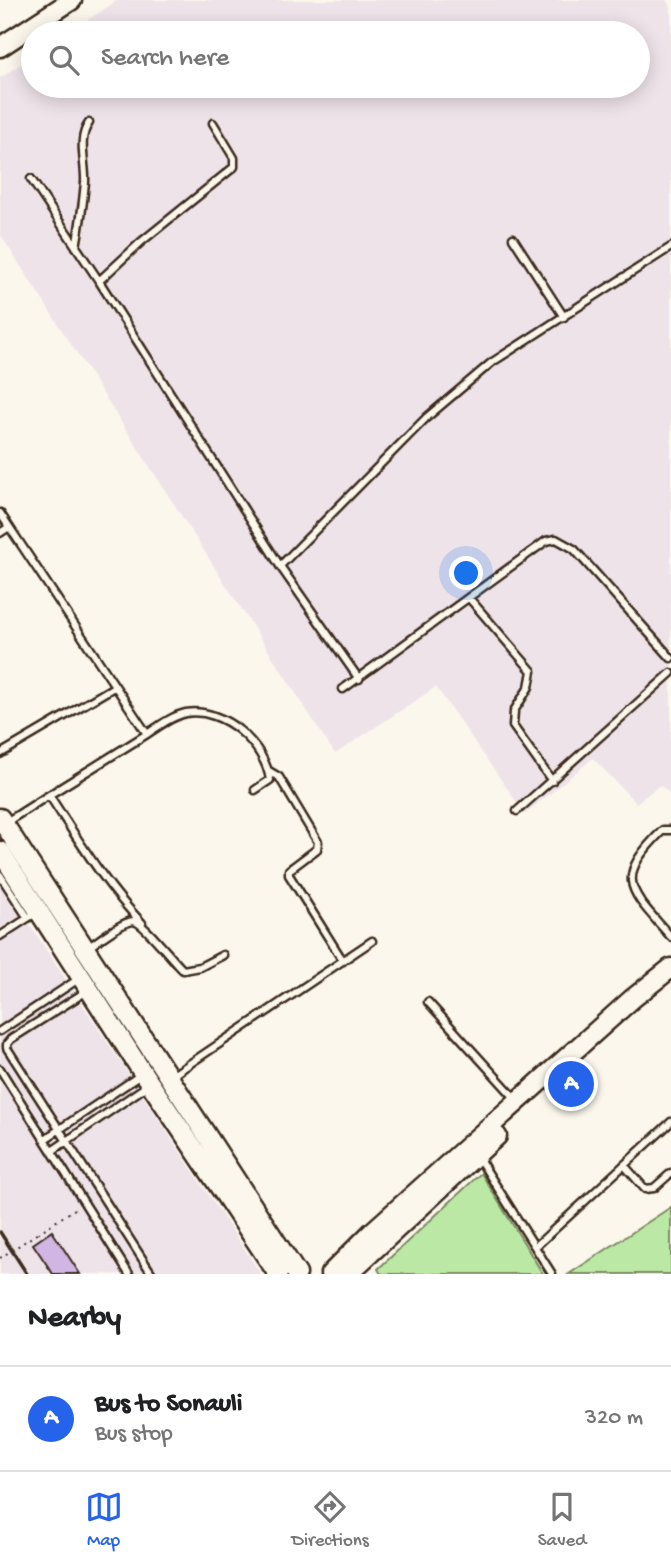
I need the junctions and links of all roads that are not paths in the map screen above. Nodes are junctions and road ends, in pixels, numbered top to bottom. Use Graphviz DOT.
graph roads {
  1 [pos="72,0"];
  2 [pos="40,21"];
  3 [pos="21,33"];
  4 [pos="0,47"];
  5 [pos="89,123"];
  6 [pos="213,123"];
  7 [pos="31,180"];
  8 [pos="513,238"];
  9 [pos="76,247"];
  10 [pos="671,247"];
  11 [pos="99,281"];
  12 [pos="564,317"];
  13 [pos="0,513"];
  14 [pos="9,527"];
  15 [pos="0,533"];
  16 [pos="281,566"];
  17 [pos="468,598"];
  18 [pos="671,658"];
  19 [pos="671,673"];
  20 [pos="359,679"];
  21 [pos="114,687"];
  22 [pos="342,689"];
  23 [pos="147,734"];
  24 [pos="0,754"];
  25 [pos="269,771"];
  26 [pos="552,781"];
  27 [pos="255,790"];
  28 [pos="49,795"];
  29 [pos="517,811"];
  30 [pos="1,823"];
  31 [pos="671,830"];
  32 [pos="0,851"];
  33 [pos="0,875"];
  34 [pos="33,915"];
  35 [pos="142,923"];
  36 [pos="0,936"];
  37 [pos="671,937"];
  38 [pos="372,941"];
  39 [pos="77,955"];
  40 [pos="223,955"];
  41 [pos="343,961"];
  42 [pos="671,968"];
  43 [pos="93,979"];
  44 [pos="671,980"];
  45 [pos="428,1002"];
  46 [pos="0,1031"];
  47 [pos="0,1069"];
  48 [pos="157,1074"];
  49 [pos="518,1101"];
  50 [pos="671,1122"];
  51 [pos="60,1129"];
  52 [pos="45,1139"];
  53 [pos="67,1140"];
  54 [pos="472,1150"];
  55 [pos="52,1151"];
  56 [pos="624,1165"];
  57 [pos="671,1173"];
  58 [pos="535,1247"];
  59 [pos="129,1274"];
  60 [pos="152,1274"];
  61 [pos="278,1274"];
  62 [pos="297,1274"];
  63 [pos="330,1274"];
  64 [pos="348,1274"];
  65 [pos="552,1274"];
  1 -- 2 [label="street"];
  3 -- 4 [label="street"];
  5 -- 9 [label="lane"];
  6 -- 11 [label="lane"];
  7 -- 9 [label="lane"];
  8 -- 12 [label="lane"];
  9 -- 11 [label="lane"];
  10 -- 12 [label="lane"];
  11 -- 16 [label="lane"];
  12 -- 16 [label="lane"];
  13 -- 14 [label="lane"];
  14 -- 15 [label="lane"];
  14 -- 21 [label="lane"];
  16 -- 20 [label="lane"];
  17 -- 18 [label="lane"];
  17 -- 20 [label="lane"];
  17 -- 26 [label="lane"];
  19 -- 26 [label="lane"];
  20 -- 22 [label="lane"];
  21 -- 23 [label="lane"];
  21 -- 24 [label="lane"];
  23 -- 25 [label="lane"];
  23 -- 28 [label="lane"];
  25 -- 27 [label="lane"];
  25 -- 41 [label="lane"];
  26 -- 29 [label="lane"];
  28 -- 30 [label="lane"];
  28 -- 35 [label="lane"];
  30 -- 39 [label="street"];
  31 -- 37 [label="lane"];
  32 -- 34 [label="street"];
  33 -- 34 [label="lane"];
  34 -- 36 [label="lane"];
  34 -- 39 [label="street"];
  35 -- 39 [label="lane"];
  35 -- 40 [label="lane"];
  38 -- 41 [label="lane"];
  39 -- 43 [label="street"];
  41 -- 48 [label="lane"];
  42 -- 49 [label="street"];
  43 -- 46 [label="lane"];
  43 -- 48 [label="street"];
  43 -- 51 [label="lane"];
  44 -- 54 [label="street"];
  45 -- 49 [label="lane"];
  47 -- 52 [label="lane"];
  48 -- 51 [label="lane"];
  48 -- 53 [label="lane"];
  48 -- 61 [label="street"];
  48 -- 62 [label="street"];
  49 -- 54 [label="street"];
  50 -- 56 [label="lane"];
  51 -- 52 [label="lane"];
  51 -- 53 [label="lane"];
  52 -- 55 [label="lane"];
  53 -- 55 [label="lane"];
  53 -- 60 [label="lane"];
  54 -- 58 [label="lane"];
  54 -- 63 [label="street"];
  54 -- 64 [label="street"];
  55 -- 59 [label="lane"];
  56 -- 57 [label="lane"];
  56 -- 58 [label="lane"];
  58 -- 65 [label="lane"];
}
